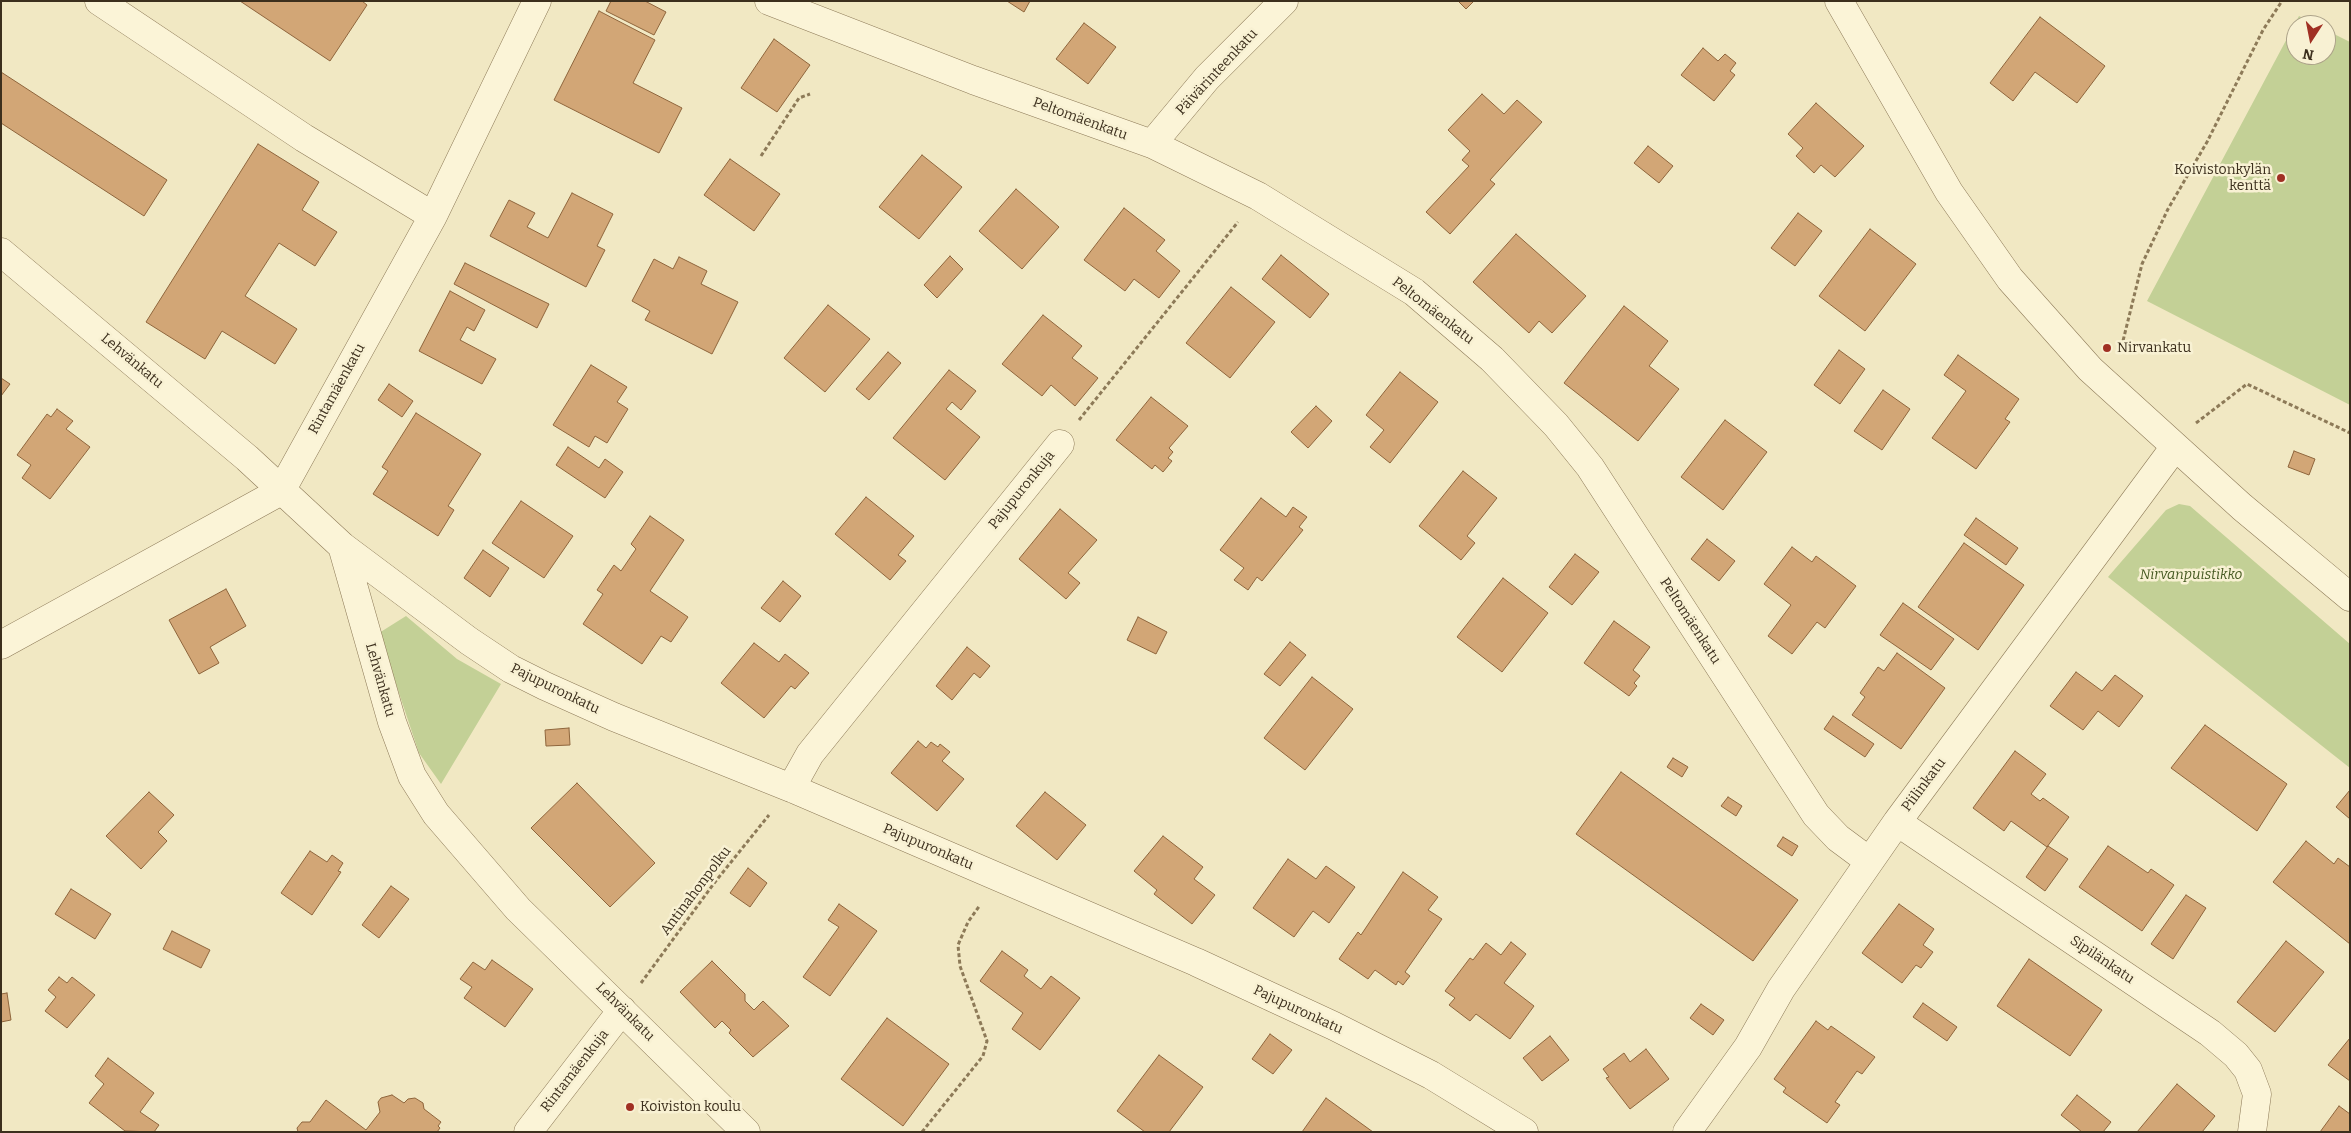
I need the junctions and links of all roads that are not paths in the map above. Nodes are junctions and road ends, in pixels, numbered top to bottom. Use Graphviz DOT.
graph roads {
  1 [pos="99,1"];
  2 [pos="537,1"];
  3 [pos="769,1"];
  4 [pos="1284,1"];
  5 [pos="1839,1"];
  6 [pos="1152,144"];
  7 [pos="433,216"];
  8 [pos="1,252"];
  9 [pos="1060,444"];
  10 [pos="2174,448"];
  11 [pos="281,491"];
  12 [pos="342,546"];
  13 [pos="2350,597"];
  14 [pos="1,645"];
  15 [pos="791,788"];
  16 [pos="1897,822"];
  17 [pos="1869,861"];
  18 [pos="622,1010"];
  19 [pos="528,1132"];
  20 [pos="746,1132"];
  21 [pos="1524,1132"];
  22 [pos="1687,1132"];
  23 [pos="2252,1132"];
  1 -- 7 [label="street"];
  2 -- 7 [label="street, Rintamäenkatu"];
  3 -- 6 [label="street, Peltomäenkatu"];
  4 -- 6 [label="street, Päivärinteenkatu"];
  5 -- 10 [label="street"];
  6 -- 17 [label="street, Peltomäenkatu"];
  7 -- 11 [label="street, Rintamäenkatu"];
  8 -- 11 [label="street, Lehvänkatu"];
  9 -- 15 [label="street, Pajupuronkuja"];
  10 -- 13 [label="street"];
  10 -- 16 [label="street, Piilinkatu"];
  11 -- 12 [label="street, Lehvänkatu"];
  11 -- 14 [label="street"];
  12 -- 15 [label="street, Pajupuronkatu"];
  12 -- 18 [label="street, Lehvänkatu"];
  15 -- 21 [label="street, Pajupuronkatu"];
  16 -- 17 [label="street, Piilinkatu"];
  16 -- 23 [label="street, Sipilänkatu"];
  17 -- 22 [label="street, Piilinkatu"];
  18 -- 19 [label="street, Rintamäenkuja"];
  18 -- 20 [label="street, Lehvänkatu"];
}
